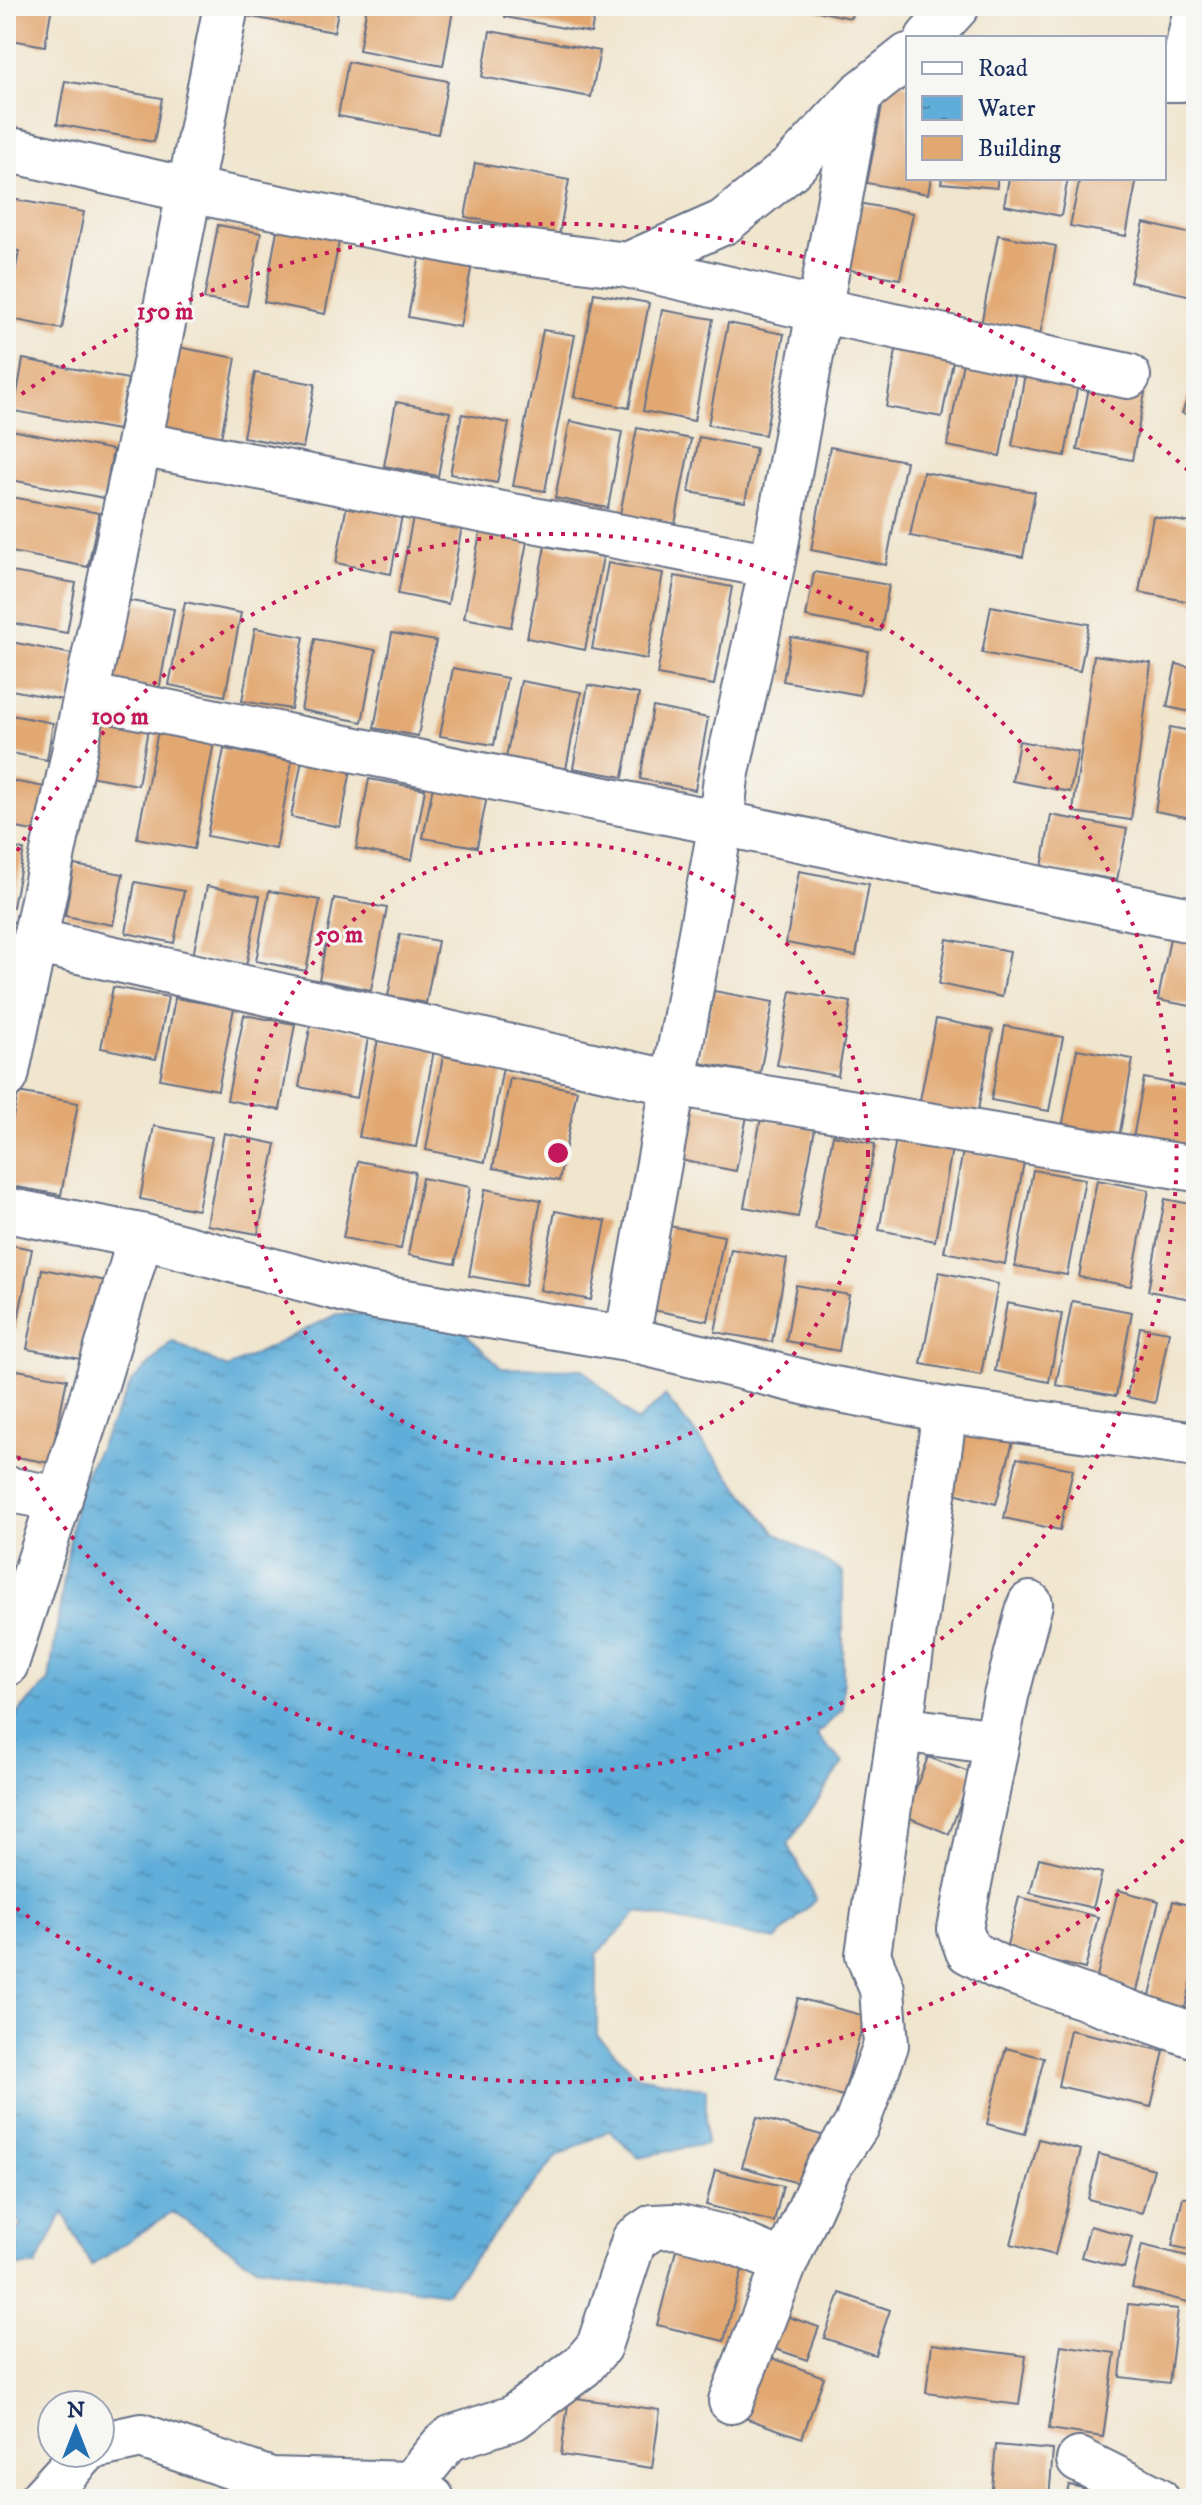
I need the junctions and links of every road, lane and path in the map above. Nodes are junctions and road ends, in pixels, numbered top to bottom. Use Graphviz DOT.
graph roads {
  1 [pos="226,6"];
  2 [pos="957,6"];
  3 [pos="1196,9"];
  4 [pos="930,36"];
  5 [pos="906,58"];
  6 [pos="1166,79"];
  7 [pos="859,95"];
  8 [pos="6,149"];
  9 [pos="188,190"];
  10 [pos="627,265"];
  11 [pos="819,310"];
  12 [pos="1128,376"];
  13 [pos="139,444"];
  14 [pos="772,566"];
  15 [pos="86,696"];
  16 [pos="721,823"];
  17 [pos="1196,921"];
  18 [pos="34,941"];
  19 [pos="6,1076"];
  20 [pos="673,1083"];
  21 [pos="1196,1169"];
  22 [pos="6,1210"];
  23 [pos="141,1236"];
  24 [pos="627,1339"];
  25 [pos="945,1410"];
  26 [pos="1196,1445"];
  27 [pos="6,1489"];
  28 [pos="60,1499"];
  29 [pos="1030,1604"];
  30 [pos="6,1664"];
  31 [pos="900,1729"];
  32 [pos="997,1742"];
  33 [pos="1196,2036"];
  34 [pos="785,2263"];
  35 [pos="731,2401"];
  36 [pos="116,2441"];
  37 [pos="1079,2460"];
  38 [pos="69,2469"];
  39 [pos="422,2492"];
  40 [pos="42,2499"];
  41 [pos="1157,2499"];
  1 -- 9 [label="street"];
  2 -- 4 [label="street"];
  3 -- 6 [label="street"];
  5 -- 7 [label="street"];
  7 -- 10 [label="street"];
  7 -- 11 [label="street"];
  8 -- 9 [label="street"];
  9 -- 10 [label="street"];
  9 -- 13 [label="street"];
  10 -- 11 [label="street"];
  11 -- 12 [label="street"];
  11 -- 14 [label="street"];
  13 -- 14 [label="street"];
  13 -- 15 [label="street"];
  14 -- 16 [label="street"];
  15 -- 16 [label="street"];
  15 -- 18 [label="street"];
  16 -- 17 [label="street"];
  16 -- 20 [label="street"];
  18 -- 19 [label="street"];
  18 -- 20 [label="street"];
  20 -- 21 [label="street"];
  20 -- 24 [label="street"];
  22 -- 23 [label="street"];
  23 -- 24 [label="street"];
  23 -- 28 [label="street"];
  24 -- 25 [label="street"];
  25 -- 26 [label="street"];
  25 -- 31 [label="street"];
  27 -- 28 [label="street"];
  28 -- 30 [label="street"];
  29 -- 32 [label="street"];
  31 -- 32 [label="street"];
  31 -- 34 [label="street"];
  32 -- 33 [label="street"];
  34 -- 35 [label="street"];
  34 -- 39 [label="street"];
  36 -- 39 [label="street"];
  37 -- 41 [label="street"];
  38 -- 40 [label="street"];
}
